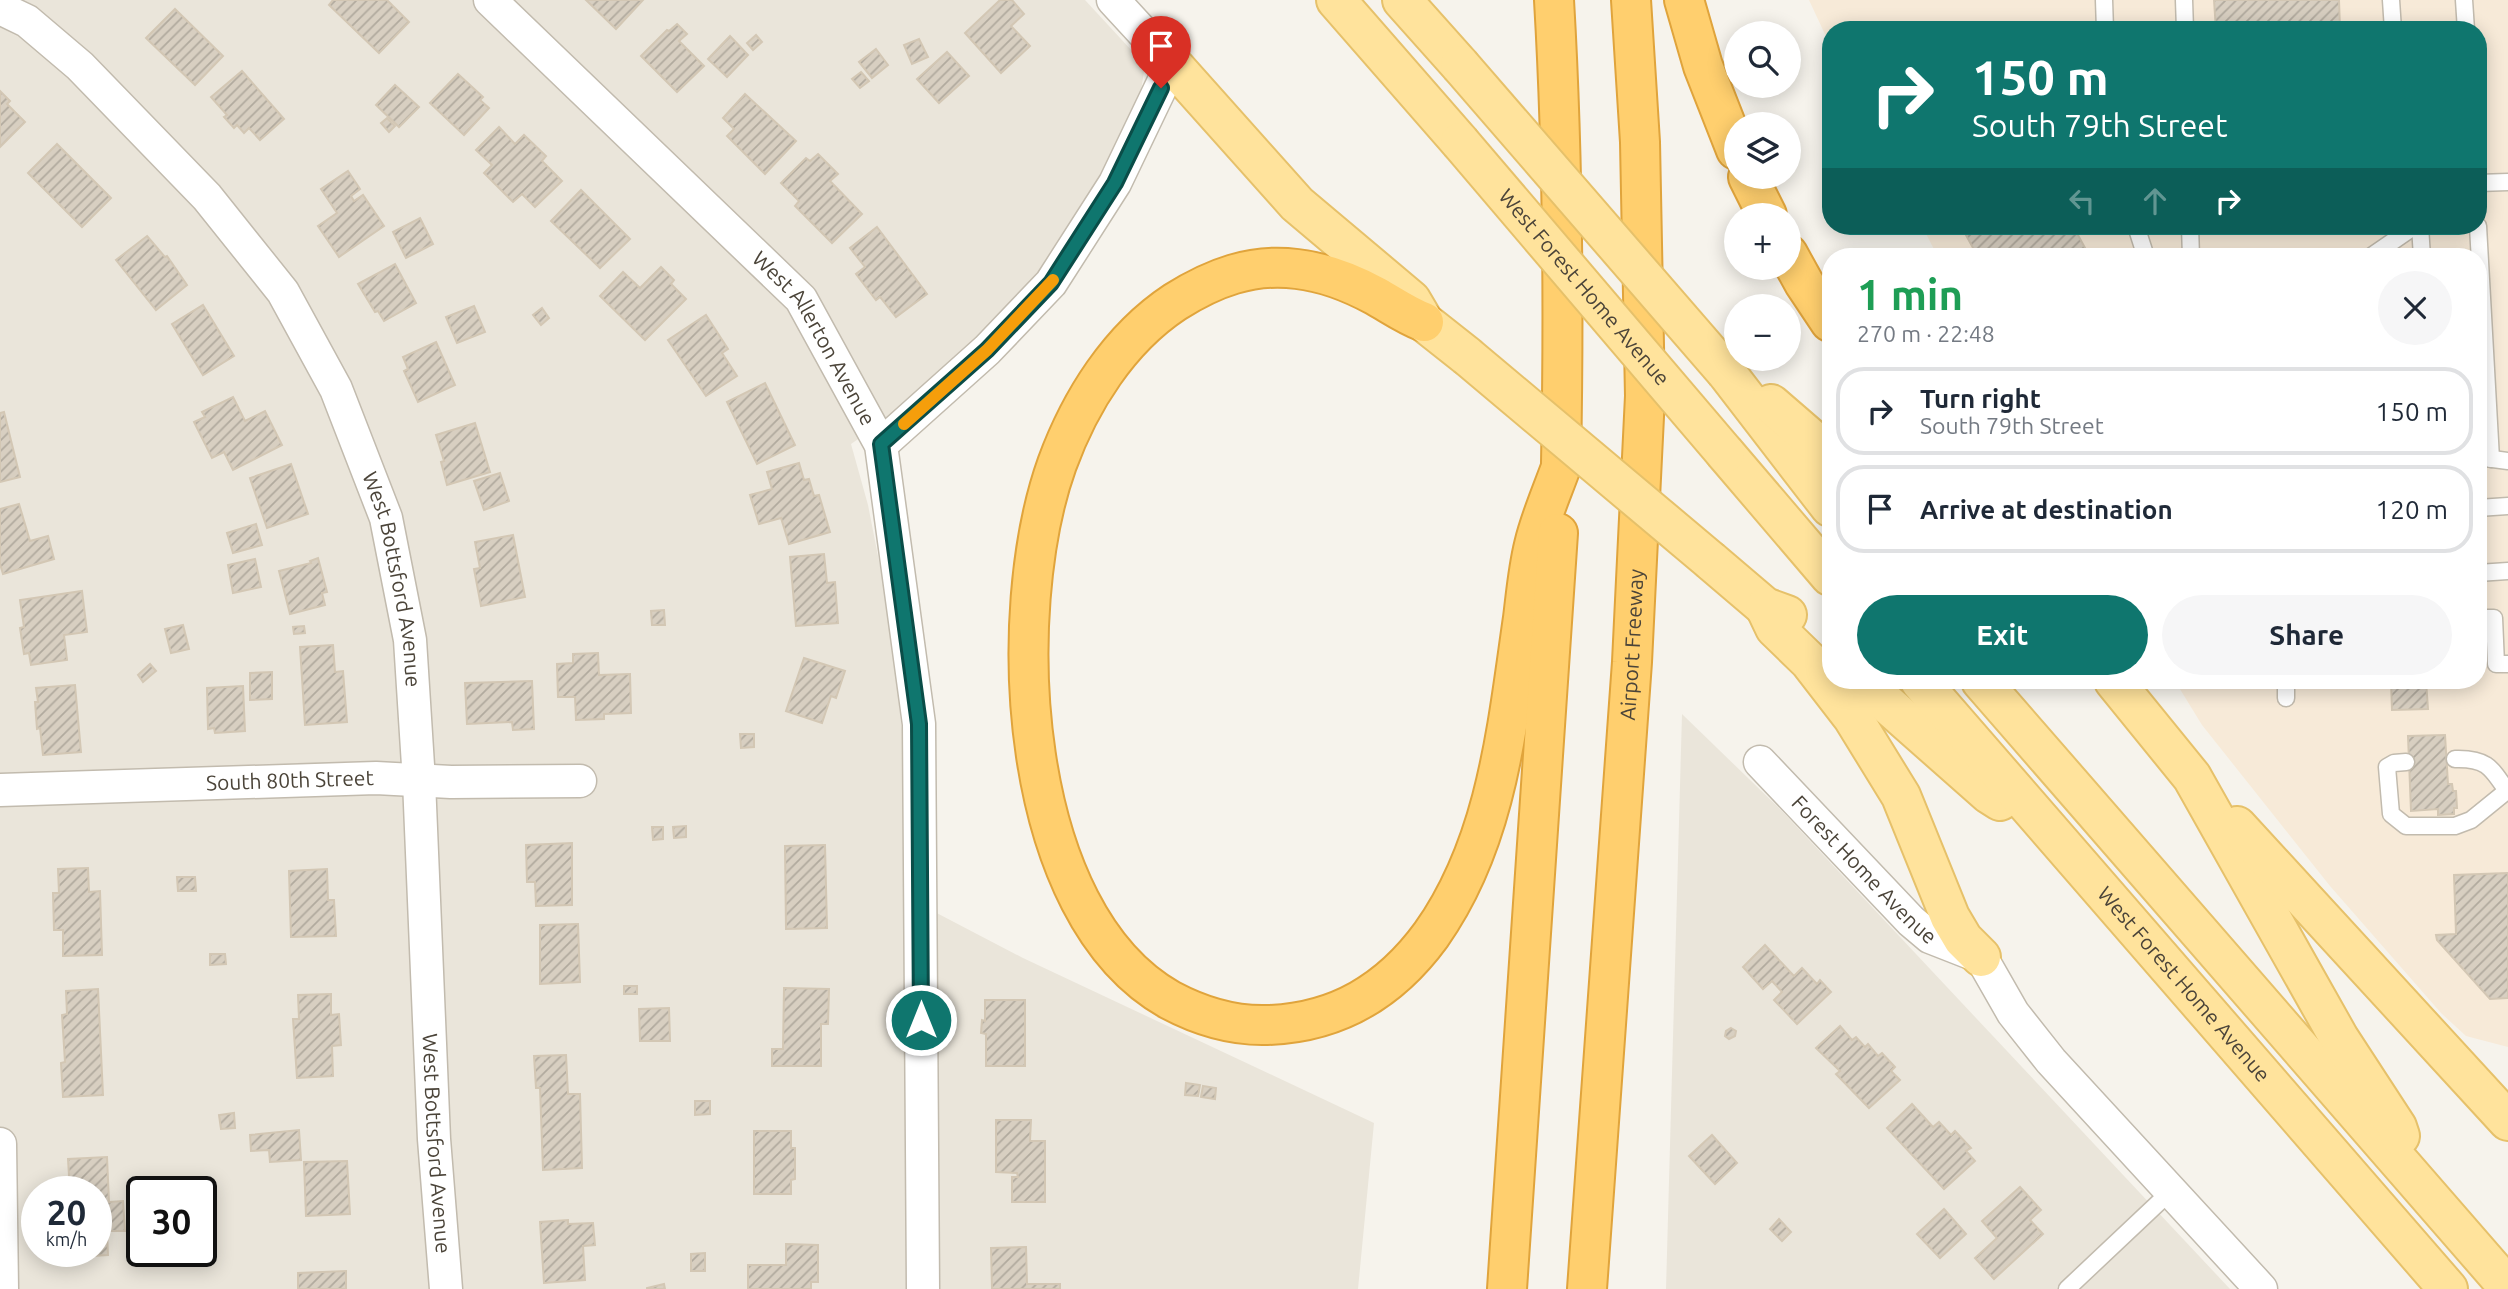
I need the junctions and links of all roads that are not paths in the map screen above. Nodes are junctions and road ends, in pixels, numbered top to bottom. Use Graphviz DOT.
graph roads {
  1 [pos="490,0"];
  2 [pos="1113,0"];
  3 [pos="1336,0"];
  4 [pos="1402,0"];
  5 [pos="1413,0"];
  6 [pos="1554,0"];
  7 [pos="1631,0"];
  8 [pos="1684,0"];
  9 [pos="2104,0"];
  10 [pos="2184,0"];
  11 [pos="2391,0"];
  12 [pos="2465,0"];
  13 [pos="0,8"];
  14 [pos="2105,21"];
  15 [pos="2185,21"];
  16 [pos="2392,21"];
  17 [pos="2466,21"];
  18 [pos="1435,36"];
  19 [pos="1172,64"];
  20 [pos="1724,119"];
  21 [pos="2508,182"];
  22 [pos="2487,183"];
  23 [pos="2402,235"];
  24 [pos="2383,248"];
  25 [pos="1801,278"];
  26 [pos="1822,310"];
  27 [pos="1424,322"];
  28 [pos="1726,372"];
  29 [pos="2487,376"];
  30 [pos="881,444"];
  31 [pos="1822,449"];
  32 [pos="2492,459"];
  33 [pos="1561,467"];
  34 [pos="1822,497"];
  35 [pos="2508,506"];
  36 [pos="2487,507"];
  37 [pos="1822,567"];
  38 [pos="2508,571"];
  39 [pos="2487,572"];
  40 [pos="1765,607"];
  41 [pos="2487,618"];
  42 [pos="1822,647"];
  43 [pos="2508,664"];
  44 [pos="1822,678"];
  45 [pos="1831,689"];
  46 [pos="1870,689"];
  47 [pos="1927,689"];
  48 [pos="1988,689"];
  49 [pos="2120,689"];
  50 [pos="2286,689"];
  51 [pos="2286,698"];
  52 [pos="2455,759"];
  53 [pos="1760,762"];
  54 [pos="2406,762"];
  55 [pos="2192,777"];
  56 [pos="580,780"];
  57 [pos="419,781"];
  58 [pos="0,790"];
  59 [pos="2508,790"];
  60 [pos="2049,831"];
  61 [pos="1981,957"];
  62 [pos="2503,1110"];
  63 [pos="0,1144"];
  64 [pos="2412,1174"];
  65 [pos="2172,1190"];
  66 [pos="2508,1287"];
  67 [pos="2,1289"];
  68 [pos="446,1289"];
  69 [pos="923,1289"];
  70 [pos="1507,1289"];
  71 [pos="1587,1289"];
  72 [pos="2067,1289"];
  73 [pos="2261,1289"];
  74 [pos="2448,1289"];
  1 -- 30 [label="street, West Allerton Avenue"];
  2 -- 19 [label="street"];
  3 -- 37 [label="main road, West Forest Home Avenue, bridge"];
  4 -- 18 [label="main road"];
  5 -- 18 [label="main road"];
  6 -- 33 [label="highway"];
  7 -- 71 [label="highway, Airport Freeway"];
  8 -- 20 [label="highway"];
  9 -- 14 [label="lane"];
  10 -- 15 [label="lane"];
  11 -- 16 [label="lane"];
  12 -- 17 [label="lane"];
  13 -- 57 [label="street, West Bottsford Avenue"];
  18 -- 28 [label="main road, bridge"];
  19 -- 27 [label="main road"];
  19 -- 30 [label="street"];
  21 -- 22 [label="lane"];
  23 -- 24 [label="lane"];
  25 -- 26 [label="highway"];
  27 -- 33 [label="highway"];
  27 -- 40 [label="main road, bridge"];
  28 -- 31 [label="main road"];
  28 -- 34 [label="main road"];
  29 -- 32 [label="lane"];
  30 -- 69 [label="street, West Allerton Avenue"];
  33 -- 70 [label="highway"];
  35 -- 36 [label="lane"];
  38 -- 39 [label="lane"];
  40 -- 42 [label="main road"];
  40 -- 44 [label="main road"];
  41 -- 43 [label="lane"];
  45 -- 61 [label="main road"];
  46 -- 60 [label="main road"];
  47 -- 60 [label="main road, West Forest Home Avenue"];
  48 -- 64 [label="main road"];
  49 -- 55 [label="main road"];
  50 -- 51 [label="lane"];
  52 -- 59 [label="lane"];
  53 -- 61 [label="street, Forest Home Avenue"];
  54 -- 59 [label="lane"];
  55 -- 62 [label="main road"];
  55 -- 64 [label="main road"];
  56 -- 57 [label="street, South 80th Street"];
  57 -- 58 [label="street, South 80th Street"];
  57 -- 68 [label="street, West Bottsford Avenue"];
  60 -- 74 [label="main road, West Forest Home Avenue"];
  61 -- 65 [label="street"];
  63 -- 67 [label="street"];
  64 -- 66 [label="main road"];
  65 -- 72 [label="lane"];
  65 -- 73 [label="street"];
}
